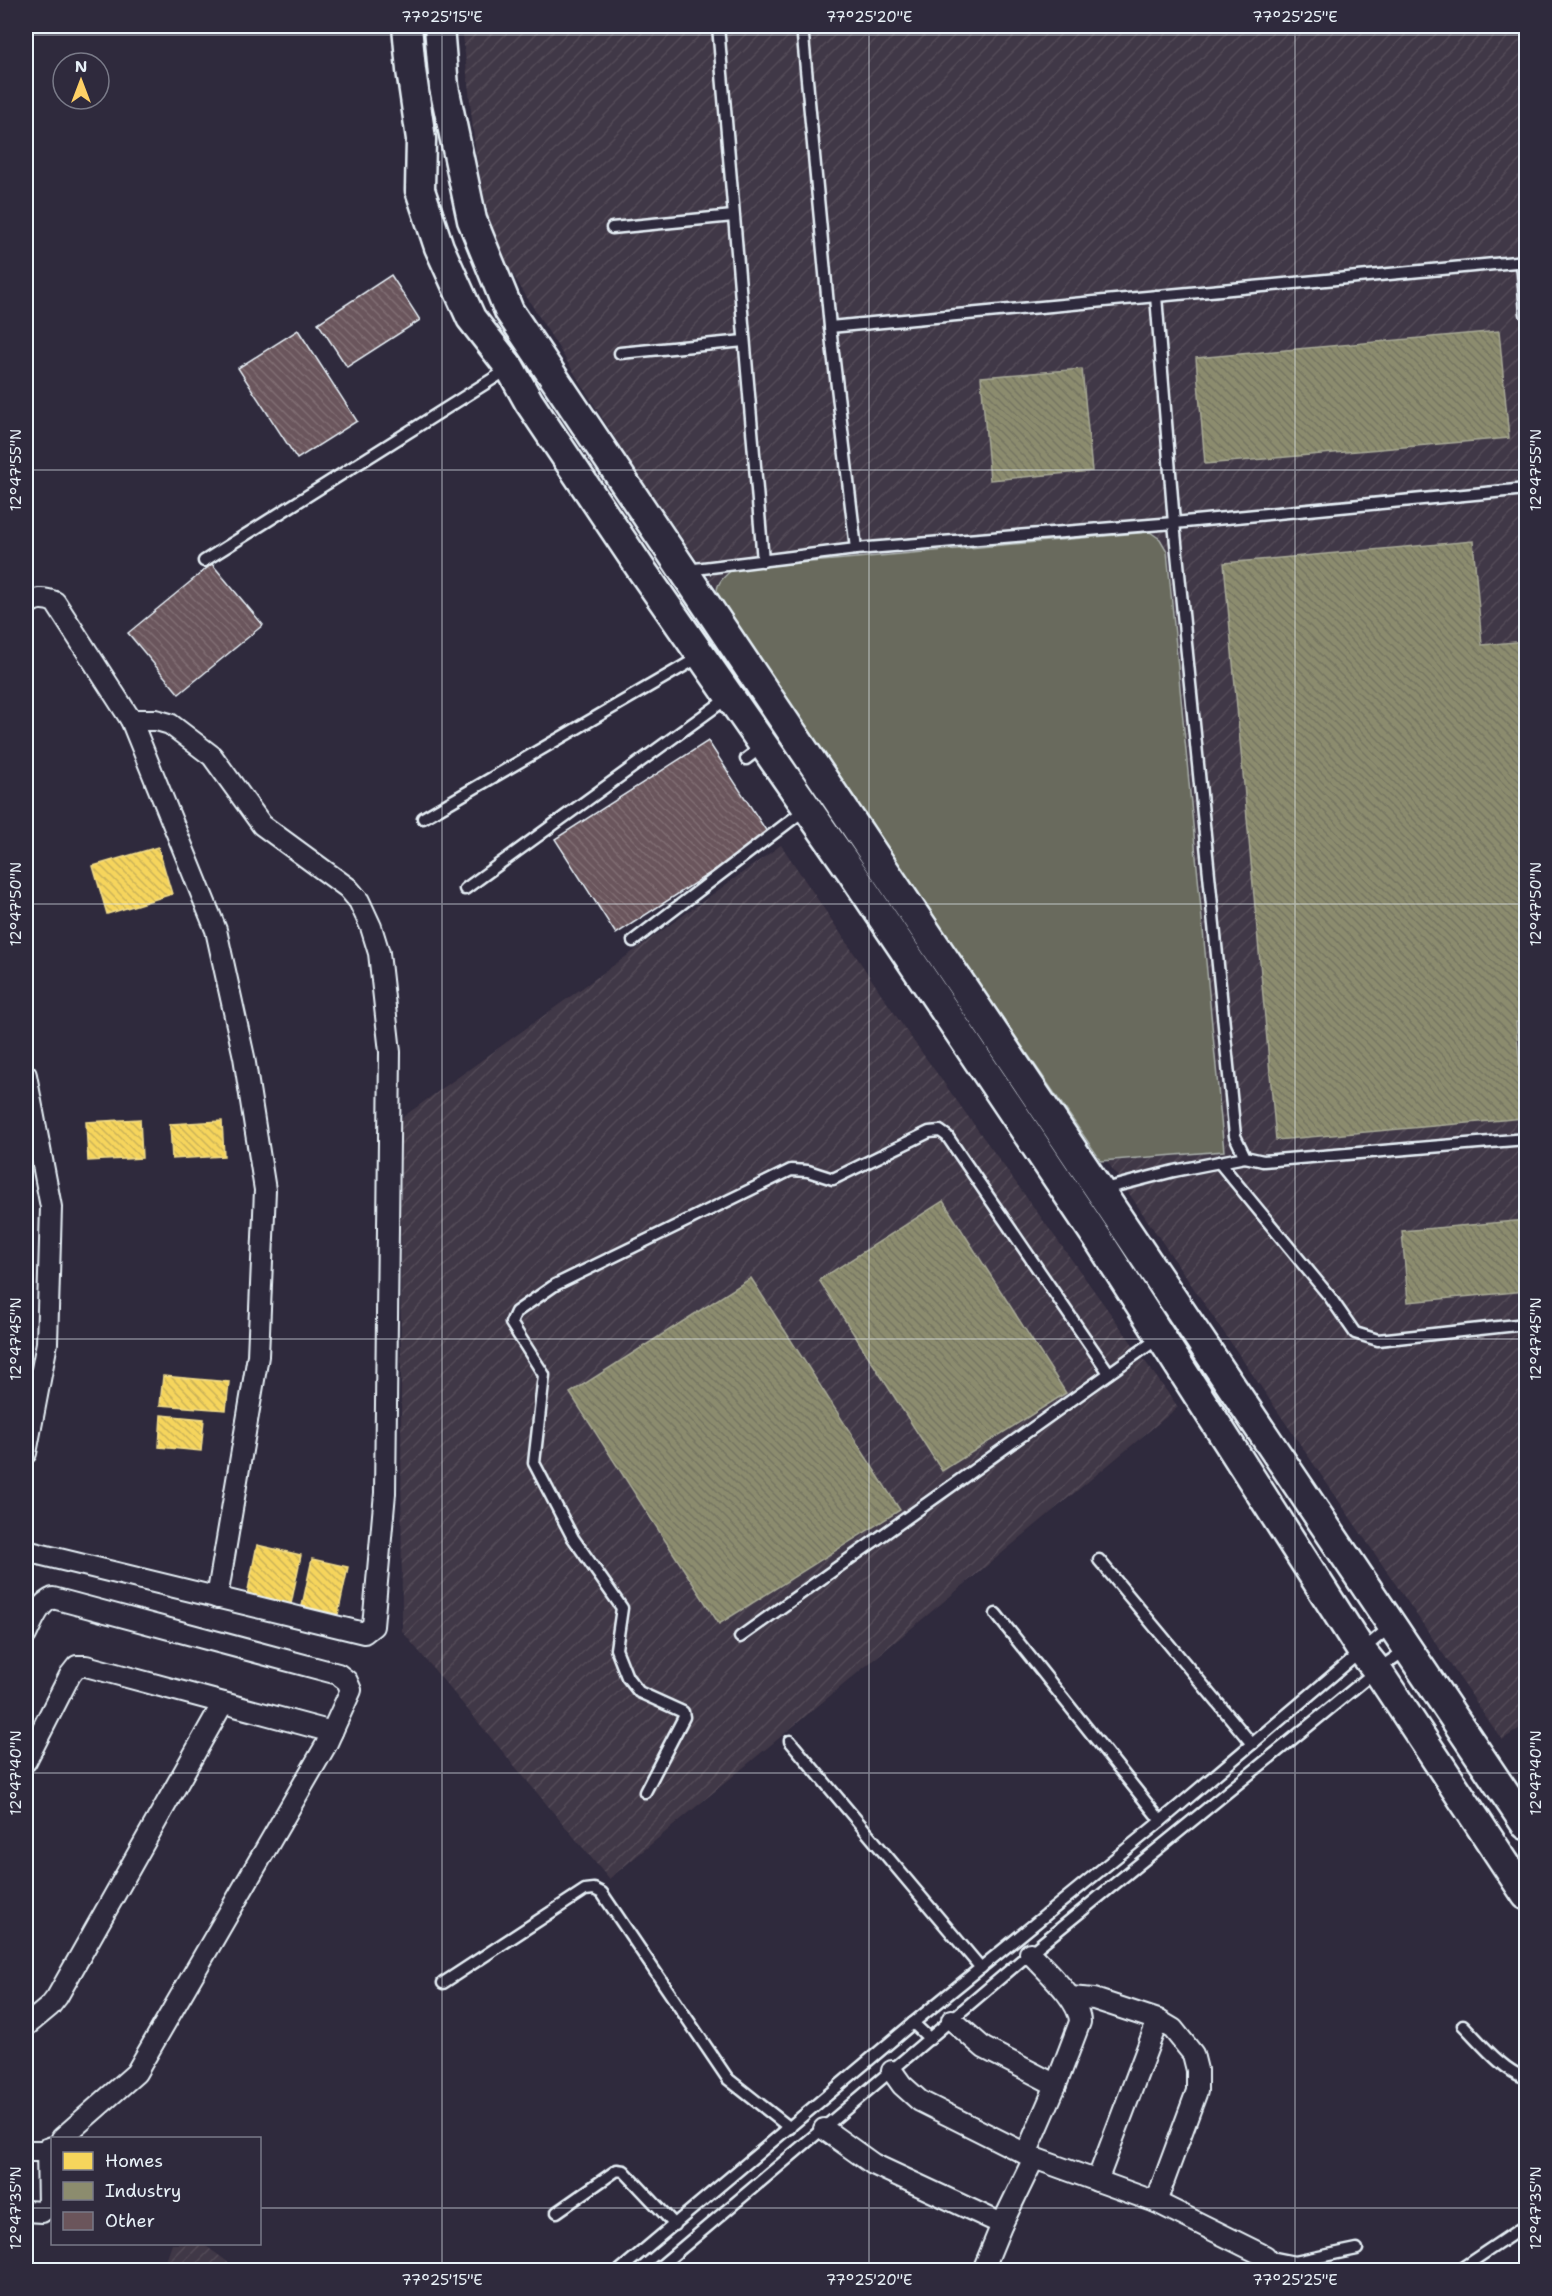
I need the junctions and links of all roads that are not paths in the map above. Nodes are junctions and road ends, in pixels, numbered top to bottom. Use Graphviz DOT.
graph roads {
  1 [pos="407,26"];
  2 [pos="438,26"];
  3 [pos="718,26"];
  4 [pos="802,26"];
  5 [pos="733,216"];
  6 [pos="612,228"];
  7 [pos="1524,261"];
  8 [pos="1156,296"];
  9 [pos="1527,314"];
  10 [pos="830,327"];
  11 [pos="744,341"];
  12 [pos="620,353"];
  13 [pos="510,368"];
  14 [pos="1527,489"];
  15 [pos="1174,522"];
  16 [pos="856,549"];
  17 [pos="204,561"];
  18 [pos="763,561"];
  19 [pos="684,571"];
  20 [pos="26,605"];
  21 [pos="701,656"];
  22 [pos="729,697"];
  23 [pos="131,720"];
  24 [pos="807,808"];
  25 [pos="423,818"];
  26 [pos="465,889"];
  27 [pos="927,933"];
  28 [pos="633,941"];
  29 [pos="903,950"];
  30 [pos="26,1076"];
  31 [pos="1527,1139"];
  32 [pos="1245,1157"];
  33 [pos="1219,1162"];
  34 [pos="1100,1190"];
  35 [pos="1527,1324"];
  36 [pos="1160,1336"];
  37 [pos="1109,1373"];
  38 [pos="26,1453"];
  39 [pos="27,1555"];
  40 [pos="1099,1560"];
  41 [pos="217,1598"];
  42 [pos="996,1614"];
  43 [pos="26,1635"];
  44 [pos="740,1637"];
  45 [pos="1400,1637"];
  46 [pos="1369,1660"];
  47 [pos="223,1703"];
  48 [pos="332,1732"];
  49 [pos="790,1741"];
  50 [pos="1252,1744"];
  51 [pos="26,1761"];
  52 [pos="645,1792"];
  53 [pos="1161,1821"];
  54 [pos="1527,1825"];
  55 [pos="1527,1895"];
  56 [pos="1030,1953"];
  57 [pos="981,1968"];
  58 [pos="443,1983"];
  59 [pos="1070,1997"];
  60 [pos="952,2020"];
  61 [pos="1158,2020"];
  62 [pos="913,2023"];
  63 [pos="1463,2025"];
  64 [pos="26,2026"];
  65 [pos="930,2039"];
  66 [pos="892,2071"];
  67 [pos="1527,2078"];
  68 [pos="1056,2085"];
  69 [pos="790,2128"];
  70 [pos="824,2129"];
  71 [pos="63,2137"];
  72 [pos="51,2146"];
  73 [pos="26,2151"];
  74 [pos="1030,2156"];
  75 [pos="51,2176"];
  76 [pos="1097,2181"];
  77 [pos="1156,2202"];
  78 [pos="26,2211"];
  79 [pos="557,2212"];
  80 [pos="1002,2224"];
  81 [pos="675,2225"];
  82 [pos="1527,2225"];
  83 [pos="1357,2249"];
  84 [pos="1265,2263"];
  85 [pos="620,2271"];
  86 [pos="656,2271"];
  87 [pos="983,2271"];
  88 [pos="1459,2271"];
  1 -- 13 [label="street"];
  2 -- 19 [label="street"];
  3 -- 5 [label="lane"];
  4 -- 10 [label="lane"];
  5 -- 6 [label="lane"];
  5 -- 11 [label="lane"];
  7 -- 8 [label="lane"];
  7 -- 9 [label="lane"];
  8 -- 10 [label="lane"];
  8 -- 15 [label="lane"];
  10 -- 16 [label="lane"];
  11 -- 12 [label="lane"];
  11 -- 18 [label="lane"];
  13 -- 17 [label="lane"];
  13 -- 21 [label="street"];
  14 -- 15 [label="lane"];
  15 -- 16 [label="lane"];
  15 -- 32 [label="lane"];
  16 -- 18 [label="lane"];
  18 -- 19 [label="lane"];
  19 -- 27 [label="street"];
  20 -- 23 [label="street"];
  21 -- 22 [label="street"];
  21 -- 25 [label="lane"];
  22 -- 24 [label="street"];
  22 -- 26 [label="lane"];
  23 -- 41 [label="street"];
  23 -- 41 [label="street"];
  24 -- 28 [label="lane"];
  24 -- 29 [label="street"];
  27 -- 29 [label="street"];
  27 -- 34 [label="street"];
  29 -- 36 [label="street"];
  30 -- 38 [label="street"];
  31 -- 32 [label="lane"];
  32 -- 33 [label="lane"];
  33 -- 34 [label="lane"];
  33 -- 35 [label="lane"];
  34 -- 45 [label="street"];
  36 -- 37 [label="lane"];
  36 -- 46 [label="street"];
  37 -- 44 [label="lane"];
  37 -- 52 [label="lane"];
  39 -- 41 [label="street"];
  40 -- 50 [label="lane"];
  42 -- 53 [label="lane"];
  43 -- 48 [label="street"];
  45 -- 46 [label="lane"];
  45 -- 46 [label="lane"];
  45 -- 54 [label="street"];
  46 -- 50 [label="lane"];
  46 -- 55 [label="street"];
  46 -- 56 [label="lane"];
  47 -- 48 [label="street"];
  47 -- 51 [label="street"];
  47 -- 64 [label="street"];
  48 -- 71 [label="street"];
  49 -- 57 [label="lane"];
  50 -- 53 [label="lane"];
  53 -- 57 [label="lane"];
  56 -- 59 [label="street"];
  56 -- 60 [label="lane"];
  57 -- 62 [label="lane"];
  58 -- 69 [label="lane"];
  59 -- 61 [label="street"];
  59 -- 68 [label="street"];
  60 -- 65 [label="lane"];
  60 -- 68 [label="street"];
  61 -- 76 [label="street"];
  61 -- 77 [label="street"];
  62 -- 65 [label="lane"];
  62 -- 69 [label="lane"];
  63 -- 67 [label="lane"];
  65 -- 66 [label="lane"];
  66 -- 70 [label="lane"];
  66 -- 74 [label="street"];
  68 -- 74 [label="street"];
  69 -- 81 [label="lane"];
  70 -- 80 [label="street"];
  70 -- 86 [label="lane"];
  72 -- 73 [label="street"];
  74 -- 76 [label="street"];
  74 -- 80 [label="street"];
  75 -- 78 [label="street"];
  76 -- 77 [label="street"];
  77 -- 84 [label="street"];
  79 -- 81 [label="lane"];
  80 -- 87 [label="street"];
  81 -- 85 [label="lane"];
  82 -- 88 [label="lane"];
  83 -- 84 [label="lane"];
}
